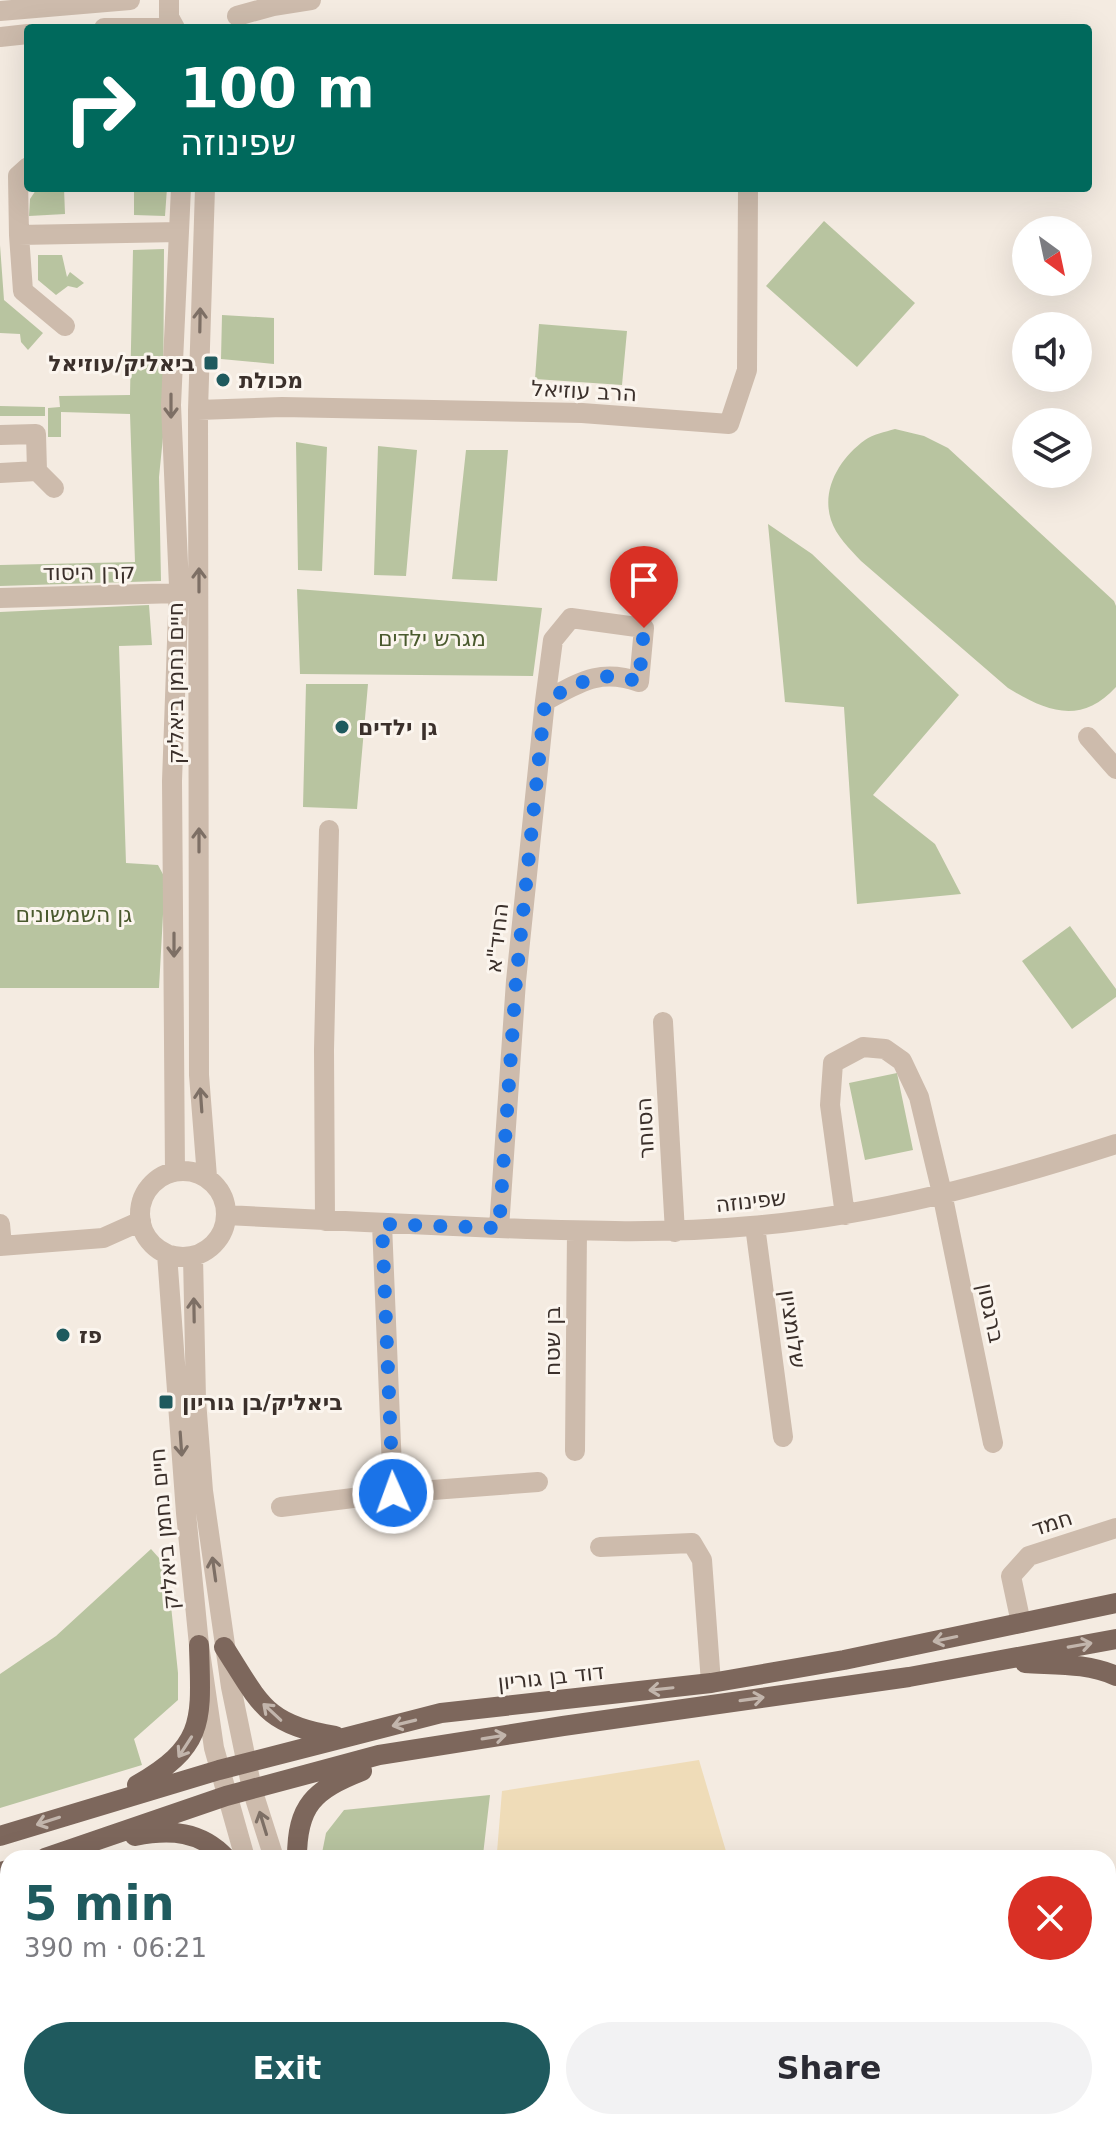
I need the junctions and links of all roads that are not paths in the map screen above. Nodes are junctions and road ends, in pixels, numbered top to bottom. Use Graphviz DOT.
graph roads {
  1 [pos="130,0"];
  2 [pos="169,0"];
  3 [pos="311,0"];
  4 [pos="0,11"];
  5 [pos="235,15"];
  6 [pos="173,24"];
  7 [pos="24,34"];
  8 [pos="0,37"];
  9 [pos="24,171"];
  10 [pos="181,192"];
  11 [pos="205,192"];
  12 [pos="748,192"];
  13 [pos="179,232"];
  14 [pos="19,235"];
  15 [pos="65,326"];
  16 [pos="198,410"];
  17 [pos="0,435"];
  18 [pos="37,471"];
  19 [pos="0,473"];
  20 [pos="54,488"];
  21 [pos="179,593"];
  22 [pos="0,598"];
  23 [pos="545,701"];
  24 [pos="1088,737"];
  25 [pos="1116,769"];
  26 [pos="329,830"];
  27 [pos="663,1022"];
  28 [pos="1116,1144"];
  29 [pos="175,1172"];
  30 [pos="207,1177"];
  31 [pos="942,1193"];
  32 [pos="226,1215"];
  33 [pos="845,1215"];
  34 [pos="141,1221"];
  35 [pos="325,1221"];
  36 [pos="0,1224"];
  37 [pos="382,1224"];
  38 [pos="755,1226"];
  39 [pos="499,1228"];
  40 [pos="577,1231"];
  41 [pos="675,1232"];
  42 [pos="1,1246"];
  43 [pos="167,1254"];
  44 [pos="193,1256"];
  45 [pos="783,1437"];
  46 [pos="993,1443"];
  47 [pos="575,1451"];
  48 [pos="538,1482"];
  49 [pos="393,1493"];
  50 [pos="281,1507"];
  51 [pos="1116,1528"];
  52 [pos="600,1547"];
  53 [pos="1116,1603"];
  54 [pos="1021,1623"];
  55 [pos="1116,1639"];
  56 [pos="199,1645"];
  57 [pos="224,1647"];
  58 [pos="989,1662"];
  59 [pos="1116,1676"];
  60 [pos="711,1683"];
  61 [pos="343,1737"];
  62 [pos="417,1749"];
  63 [pos="246,1762"];
  64 [pos="219,1770"];
  65 [pos="252,1789"];
  66 [pos="226,1796"];
  67 [pos="96,1806"];
  68 [pos="0,1836"];
  69 [pos="80,1847"];
  70 [pos="70,1850"];
  71 [pos="219,1850"];
  72 [pos="243,1850"];
  73 [pos="271,1850"];
  74 [pos="297,1850"];
  1 -- 4 [label="street"];
  2 -- 6 [label="street"];
  3 -- 5 [label="street"];
  7 -- 8 [label="street"];
  9 -- 14 [label="street"];
  10 -- 13 [label="street, חיים נחמן ביאליק"];
  16 -- 11 [label="street, חיים נחמן ביאליק, one-way"];
  12 -- 16 [label="street, הרב עוזיאל"];
  13 -- 14 [label="street"];
  13 -- 21 [label="street, חיים נחמן ביאליק, one-way"];
  14 -- 15 [label="street"];
  30 -- 16 [label="street, חיים נחמן ביאליק, one-way"];
  17 -- 18 [label="street"];
  18 -- 19 [label="street"];
  18 -- 20 [label="street"];
  21 -- 22 [label="street, קרן היסוד"];
  21 -- 29 [label="street, חיים נחמן ביאליק, one-way"];
  23 -- 23 [label="street, החיד\"א"];
  23 -- 39 [label="street, החיד\"א"];
  24 -- 25 [label="street"];
  26 -- 35 [label="street"];
  27 -- 41 [label="street, הסוחר"];
  28 -- 31 [label="street, שפינוזה"];
  29 -- 30 [label="street"];
  29 -- 34 [label="street"];
  30 -- 32 [label="street"];
  31 -- 33 [label="street, שפינוזה"];
  31 -- 33 [label="street, ברגסון"];
  31 -- 46 [label="street, ברגסון"];
  32 -- 35 [label="street, שפינוזה"];
  32 -- 44 [label="street"];
  33 -- 38 [label="street, שפינוזה"];
  34 -- 42 [label="street"];
  34 -- 43 [label="street"];
  35 -- 37 [label="street, שפינוזה"];
  36 -- 42 [label="street"];
  37 -- 39 [label="street, שפינוזה"];
  37 -- 49 [label="street"];
  38 -- 41 [label="street, שפינוזה"];
  38 -- 45 [label="street, שלומציון"];
  39 -- 40 [label="street, שפינוזה"];
  40 -- 41 [label="street, שפינוזה"];
  40 -- 47 [label="street, בן שטח"];
  43 -- 44 [label="street"];
  43 -- 56 [label="street, חיים נחמן ביאליק, one-way"];
  57 -- 44 [label="street, חיים נחמן ביאליק, one-way"];
  48 -- 49 [label="street"];
  49 -- 50 [label="street"];
  51 -- 54 [label="street, חמד"];
  52 -- 60 [label="street"];
  53 -- 54 [label="main road, דוד בן גוריון"];
  54 -- 60 [label="main road, דוד בן גוריון, one-way"];
  58 -- 55 [label="main road, one-way"];
  56 -- 64 [label="street, חיים נחמן ביאליק"];
  56 -- 67 [label="main road, one-way"];
  61 -- 57 [label="main road, one-way"];
  57 -- 63 [label="street, חיים נחמן ביאליק"];
  58 -- 59 [label="main road"];
  62 -- 58 [label="main road, one-way"];
  60 -- 61 [label="main road, דוד בן גוריון, one-way"];
  61 -- 63 [label="main road, דוד בן גוריון"];
  62 -- 65 [label="main road"];
  62 -- 74 [label="main road"];
  63 -- 64 [label="main road, דוד בן גוריון"];
  63 -- 65 [label="street, חיים נחמן ביאליק"];
  64 -- 66 [label="street, חיים נחמן ביאליק"];
  64 -- 67 [label="main road, דוד בן גוריון"];
  65 -- 66 [label="main road"];
  73 -- 65 [label="street, חיים נחמן ביאליק, one-way"];
  66 -- 69 [label="main road"];
  66 -- 72 [label="street, חיים נחמן ביאליק"];
  67 -- 68 [label="main road, דוד בן גוריון, one-way"];
  69 -- 70 [label="main road"];
  69 -- 71 [label="main road"];
}
